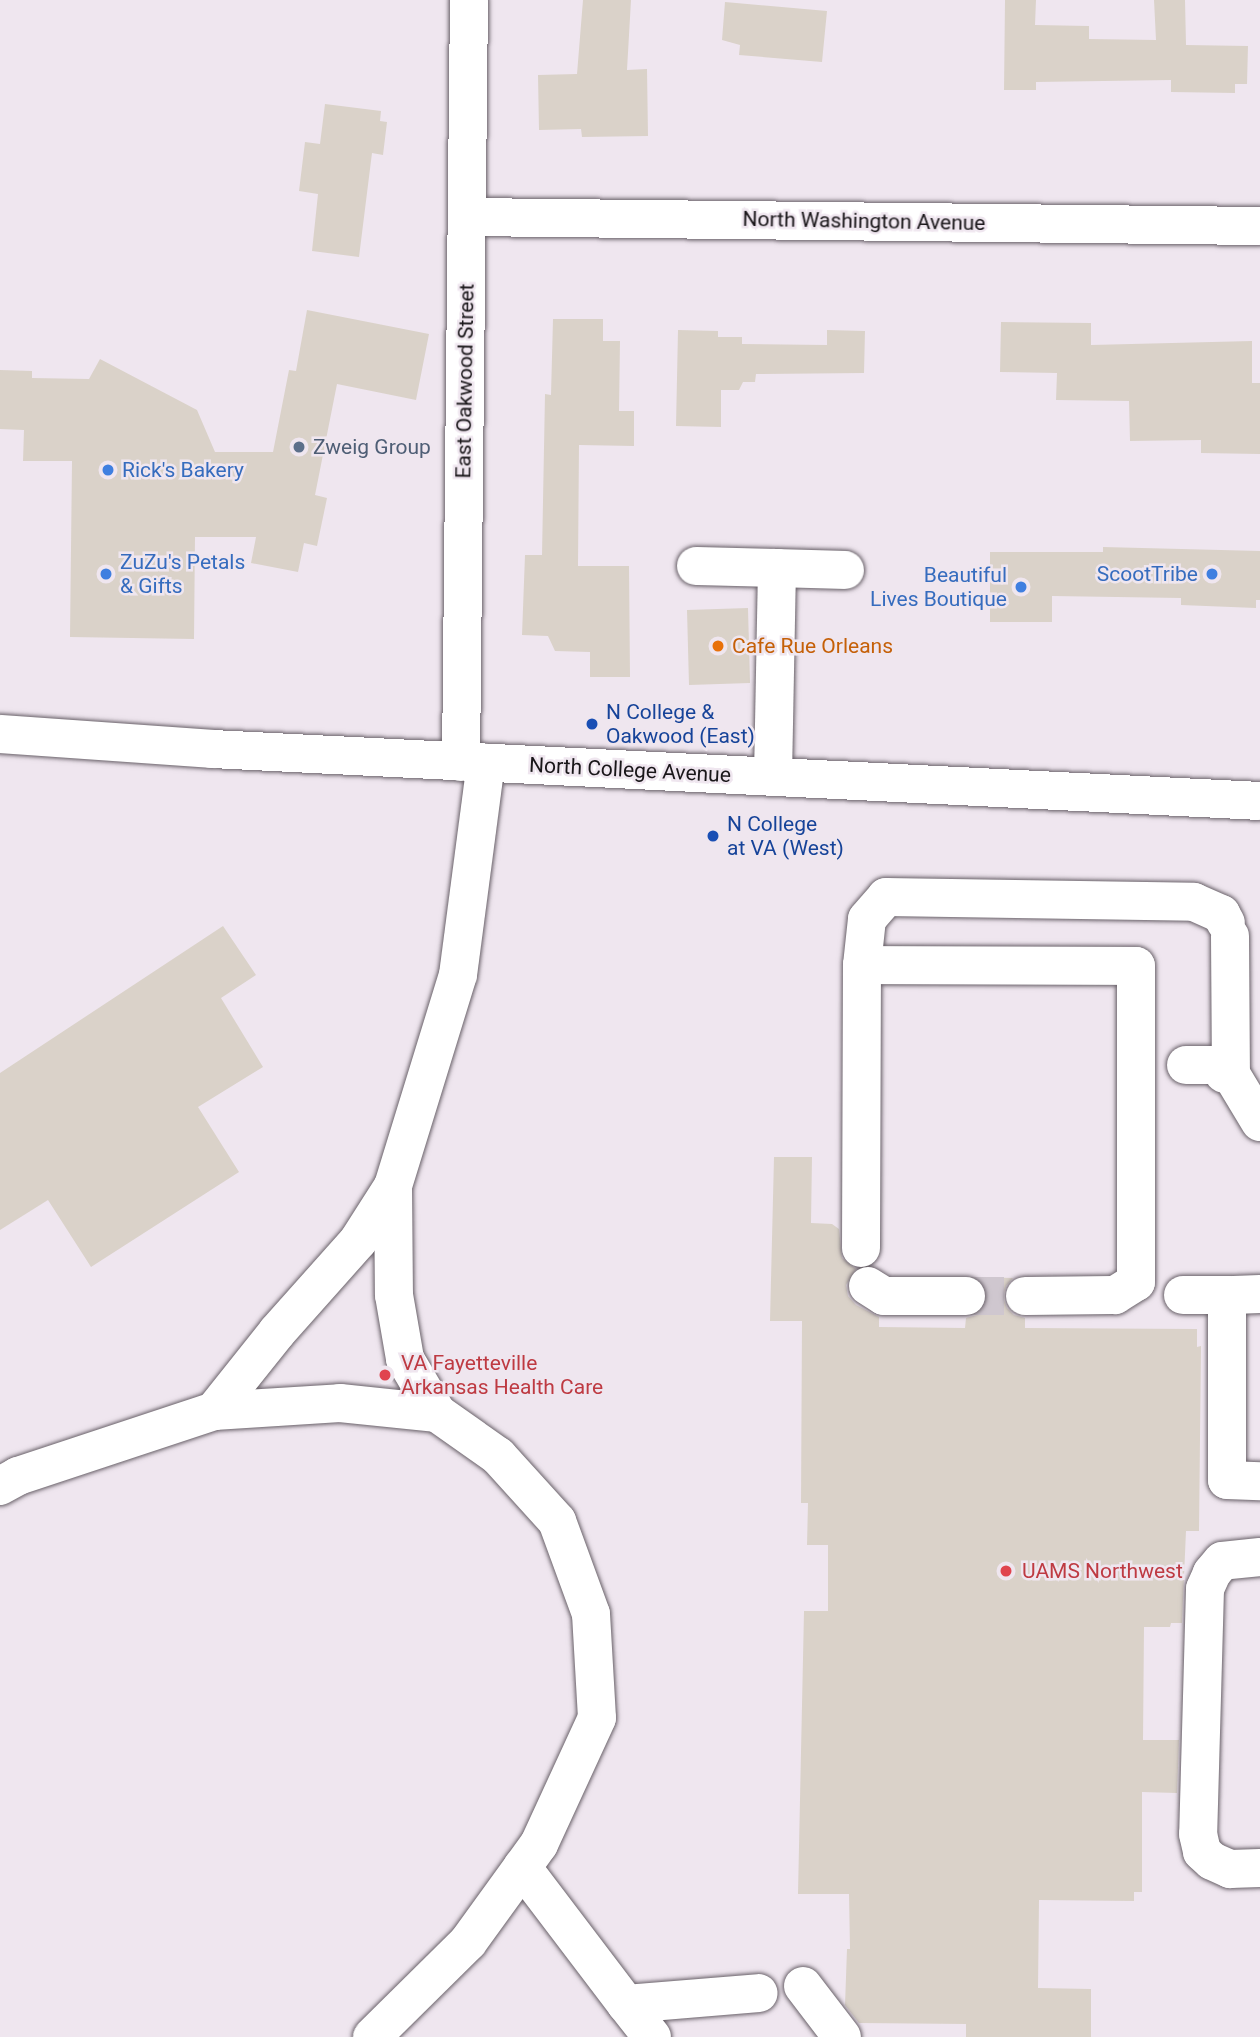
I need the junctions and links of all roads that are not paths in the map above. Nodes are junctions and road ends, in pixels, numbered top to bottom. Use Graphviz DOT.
graph roads {
  1 [pos="469,0"];
  2 [pos="467,217"];
  3 [pos="1260,226"];
  4 [pos="696,566"];
  5 [pos="778,568"];
  6 [pos="845,570"];
  7 [pos="0,734"];
  8 [pos="473,762"];
  9 [pos="774,777"];
  10 [pos="1260,801"];
  11 [pos="862,965"];
  12 [pos="1238,1074"];
  13 [pos="1186,1075"];
  14 [pos="1260,1122"];
  15 [pos="393,1186"];
  16 [pos="861,1248"];
  17 [pos="868,1286"];
  18 [pos="1183,1294"];
  19 [pos="1244,1294"];
  20 [pos="966,1296"];
  21 [pos="1025,1296"];
  22 [pos="214,1411"];
  23 [pos="437,1413"];
  24 [pos="1260,1481"];
  25 [pos="0,1486"];
  26 [pos="1260,1557"];
  27 [pos="522,1867"];
  28 [pos="1260,1868"];
  29 [pos="803,1986"];
  30 [pos="759,1993"];
  31 [pos="626,2004"];
  32 [pos="372,2037"];
  33 [pos="652,2037"];
  34 [pos="842,2037"];
  1 -- 2 [label="street, East Oakwood Street"];
  2 -- 3 [label="street, North Washington Avenue"];
  2 -- 8 [label="street, East Oakwood Street"];
  4 -- 5 [label="street"];
  5 -- 6 [label="street"];
  5 -- 9 [label="street"];
  7 -- 8 [label="street, North College Avenue"];
  8 -- 9 [label="street, North College Avenue"];
  8 -- 15 [label="street, East Oakwood Street"];
  9 -- 10 [label="street, North College Avenue"];
  11 -- 12 [label="street"];
  11 -- 16 [label="street"];
  11 -- 21 [label="street"];
  12 -- 13 [label="street"];
  12 -- 14 [label="street"];
  15 -- 22 [label="street"];
  15 -- 23 [label="street"];
  17 -- 20 [label="street"];
  18 -- 19 [label="street"];
  19 -- 24 [label="street"];
  22 -- 23 [label="street"];
  22 -- 25 [label="street"];
  23 -- 27 [label="street"];
  26 -- 28 [label="street"];
  27 -- 31 [label="street"];
  27 -- 32 [label="street"];
  29 -- 34 [label="street"];
  30 -- 31 [label="street"];
  31 -- 33 [label="street"];
}
